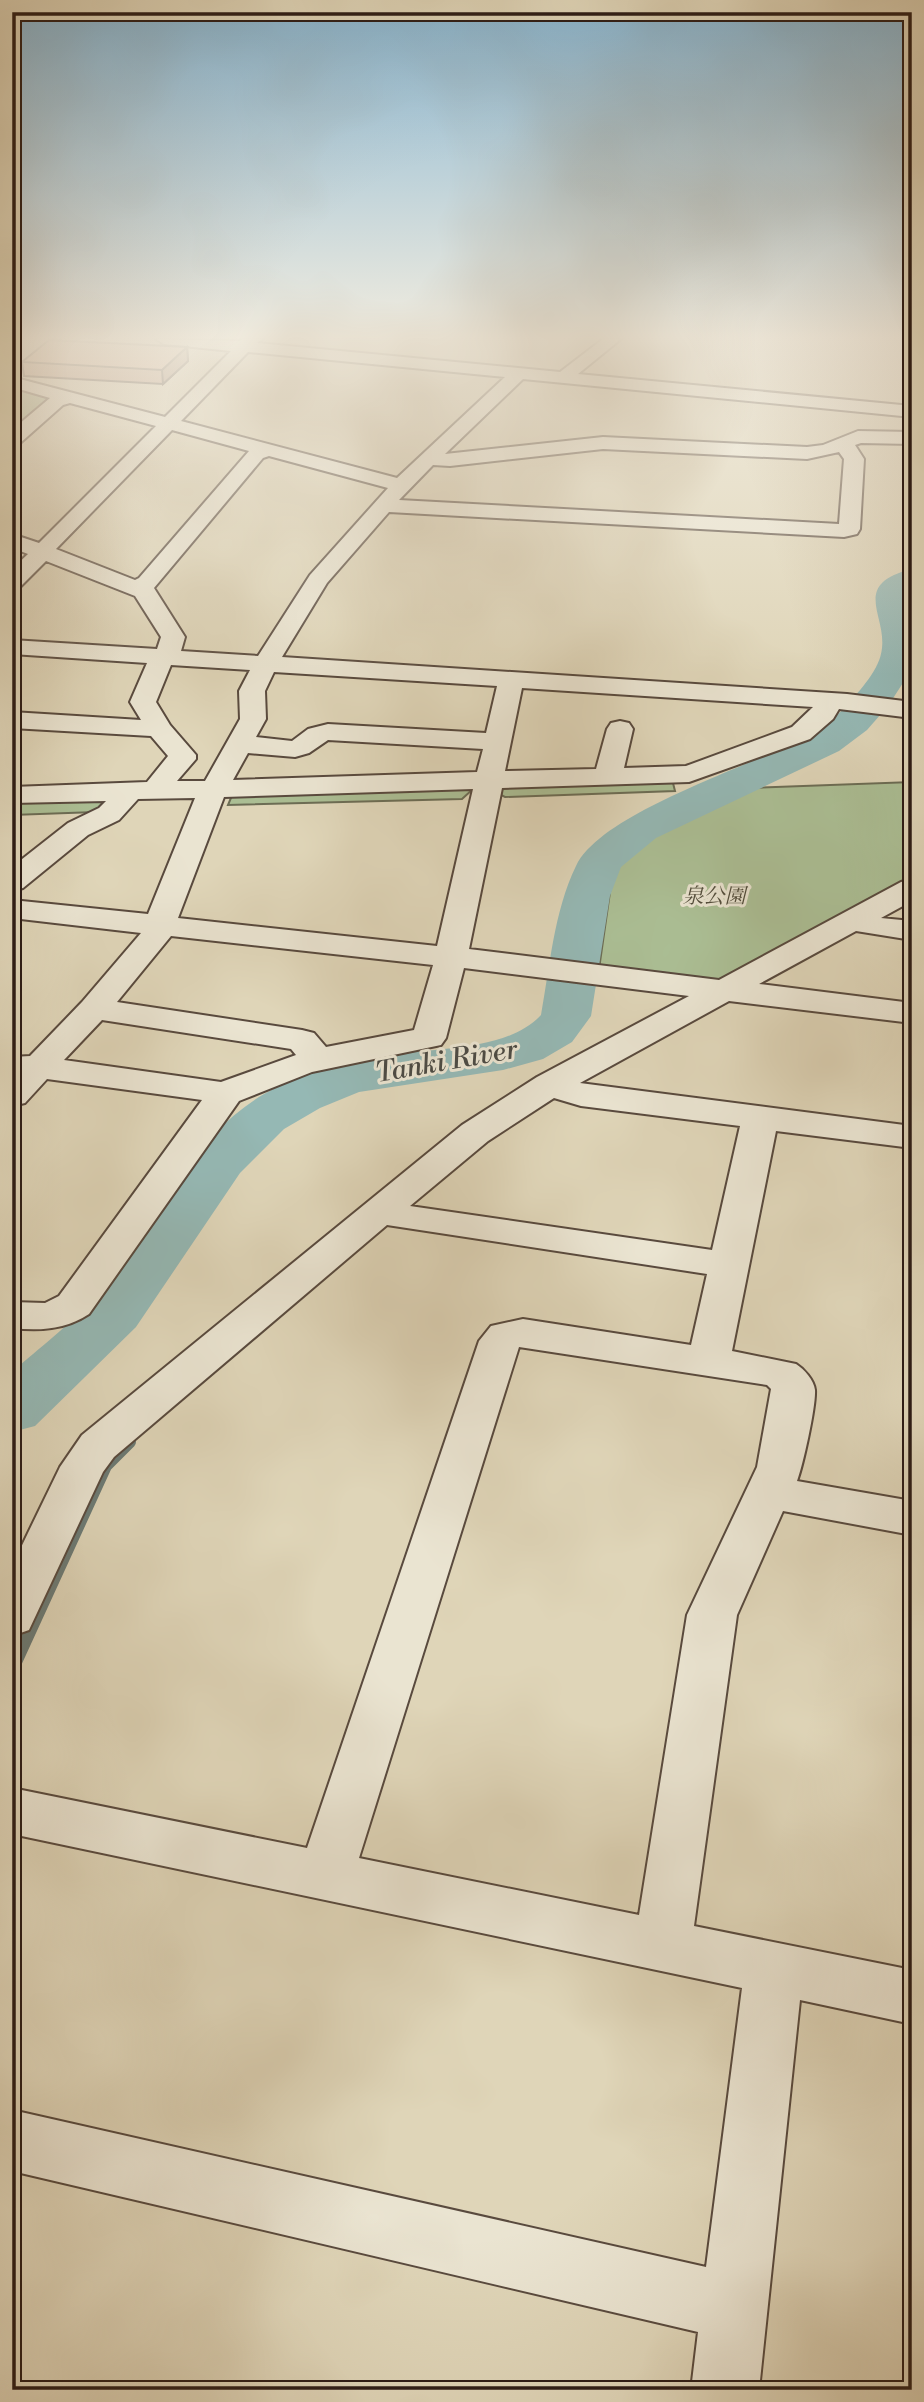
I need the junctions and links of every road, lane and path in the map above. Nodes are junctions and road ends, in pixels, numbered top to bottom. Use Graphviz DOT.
graph roads {
  1 [pos="142,451"];
  2 [pos="264,451"];
  3 [pos="271,451"];
  4 [pos="436,451"];
  5 [pos="523,451"];
  6 [pos="776,451"];
  7 [pos="820,451"];
  8 [pos="851,451"];
  9 [pos="427,459"];
  10 [pos="401,485"];
  11 [pos="382,505"];
  12 [pos="12,540"];
  13 [pos="42,551"];
  14 [pos="12,582"];
  15 [pos="138,586"];
  16 [pos="12,647"];
  17 [pos="162,657"];
  18 [pos="265,664"];
  19 [pos="511,680"];
  20 [pos="841,702"];
  21 [pos="900,703"];
  22 [pos="12,720"];
  23 [pos="159,729"];
  24 [pos="620,729"];
  25 [pos="497,742"];
  26 [pos="241,744"];
  27 [pos="608,776"];
  28 [pos="143,791"];
  29 [pos="486,792"];
  30 [pos="12,795"];
  31 [pos="654,798"];
  32 [pos="207,799"];
  33 [pos="109,814"];
  34 [pos="12,882"];
  35 [pos="912,888"];
  36 [pos="12,909"];
  37 [pos="855,920"];
  38 [pos="158,926"];
  39 [pos="912,931"];
  40 [pos="452,957"];
  41 [pos="721,991"];
  42 [pos="94,1009"];
  43 [pos="912,1013"];
  44 [pos="318,1061"];
  45 [pos="27,1065"];
  46 [pos="550,1085"];
  47 [pos="226,1093"];
  48 [pos="12,1095"];
  49 [pos="760,1118"];
  50 [pos="912,1138"];
  51 [pos="381,1210"];
  52 [pos="729,1265"];
  53 [pos="12,1315"];
  54 [pos="709,1361"];
  55 [pos="768,1492"];
  56 [pos="912,1518"];
  57 [pos="12,1618"];
  58 [pos="12,1811"];
  59 [pos="326,1875"];
  60 [pos="663,1943"];
  61 [pos="774,1968"];
  62 [pos="912,1997"];
  63 [pos="12,2140"];
  64 [pos="735,2307"];
  65 [pos="725,2390"];
  1 -- 13 [label="street"];
  2 -- 15 [label="street"];
  3 -- 10 [label="street"];
  4 -- 9 [label="street"];
  5 -- 9 [label="street"];
  6 -- 7 [label="street"];
  8 -- 11 [label="street"];
  9 -- 10 [label="street"];
  10 -- 11 [label="street"];
  11 -- 18 [label="street"];
  12 -- 13 [label="street"];
  13 -- 14 [label="street"];
  13 -- 15 [label="street"];
  15 -- 17 [label="street"];
  16 -- 17 [label="street"];
  17 -- 18 [label="street"];
  17 -- 23 [label="street"];
  18 -- 19 [label="street"];
  18 -- 26 [label="street"];
  19 -- 20 [label="street"];
  19 -- 25 [label="street"];
  20 -- 21 [label="street"];
  20 -- 27 [label="street"];
  22 -- 23 [label="street"];
  23 -- 28 [label="street"];
  24 -- 27 [label="street"];
  25 -- 26 [label="street"];
  25 -- 29 [label="street"];
  26 -- 32 [label="street"];
  27 -- 29 [label="street"];
  28 -- 30 [label="street"];
  28 -- 32 [label="street"];
  28 -- 33 [label="street"];
  29 -- 31 [label="street"];
  29 -- 32 [label="street"];
  29 -- 40 [label="street"];
  32 -- 33 [label="street"];
  32 -- 38 [label="street"];
  33 -- 34 [label="street"];
  35 -- 37 [label="street"];
  36 -- 38 [label="street"];
  37 -- 39 [label="street"];
  37 -- 41 [label="street"];
  38 -- 40 [label="street"];
  38 -- 42 [label="street"];
  40 -- 41 [label="street"];
  40 -- 44 [label="street"];
  41 -- 43 [label="street"];
  41 -- 46 [label="street"];
  42 -- 44 [label="street"];
  42 -- 45 [label="street"];
  44 -- 47 [label="street"];
  45 -- 47 [label="street"];
  45 -- 48 [label="street"];
  46 -- 49 [label="street"];
  46 -- 51 [label="street"];
  47 -- 53 [label="street"];
  49 -- 50 [label="street"];
  49 -- 52 [label="street"];
  51 -- 52 [label="street"];
  51 -- 57 [label="street"];
  52 -- 54 [label="street"];
  54 -- 55 [label="street"];
  54 -- 59 [label="street"];
  55 -- 56 [label="street"];
  55 -- 60 [label="street"];
  58 -- 59 [label="street"];
  59 -- 60 [label="street"];
  60 -- 61 [label="street"];
  61 -- 62 [label="street"];
  61 -- 64 [label="street"];
  63 -- 64 [label="street"];
  64 -- 65 [label="street"];
}
